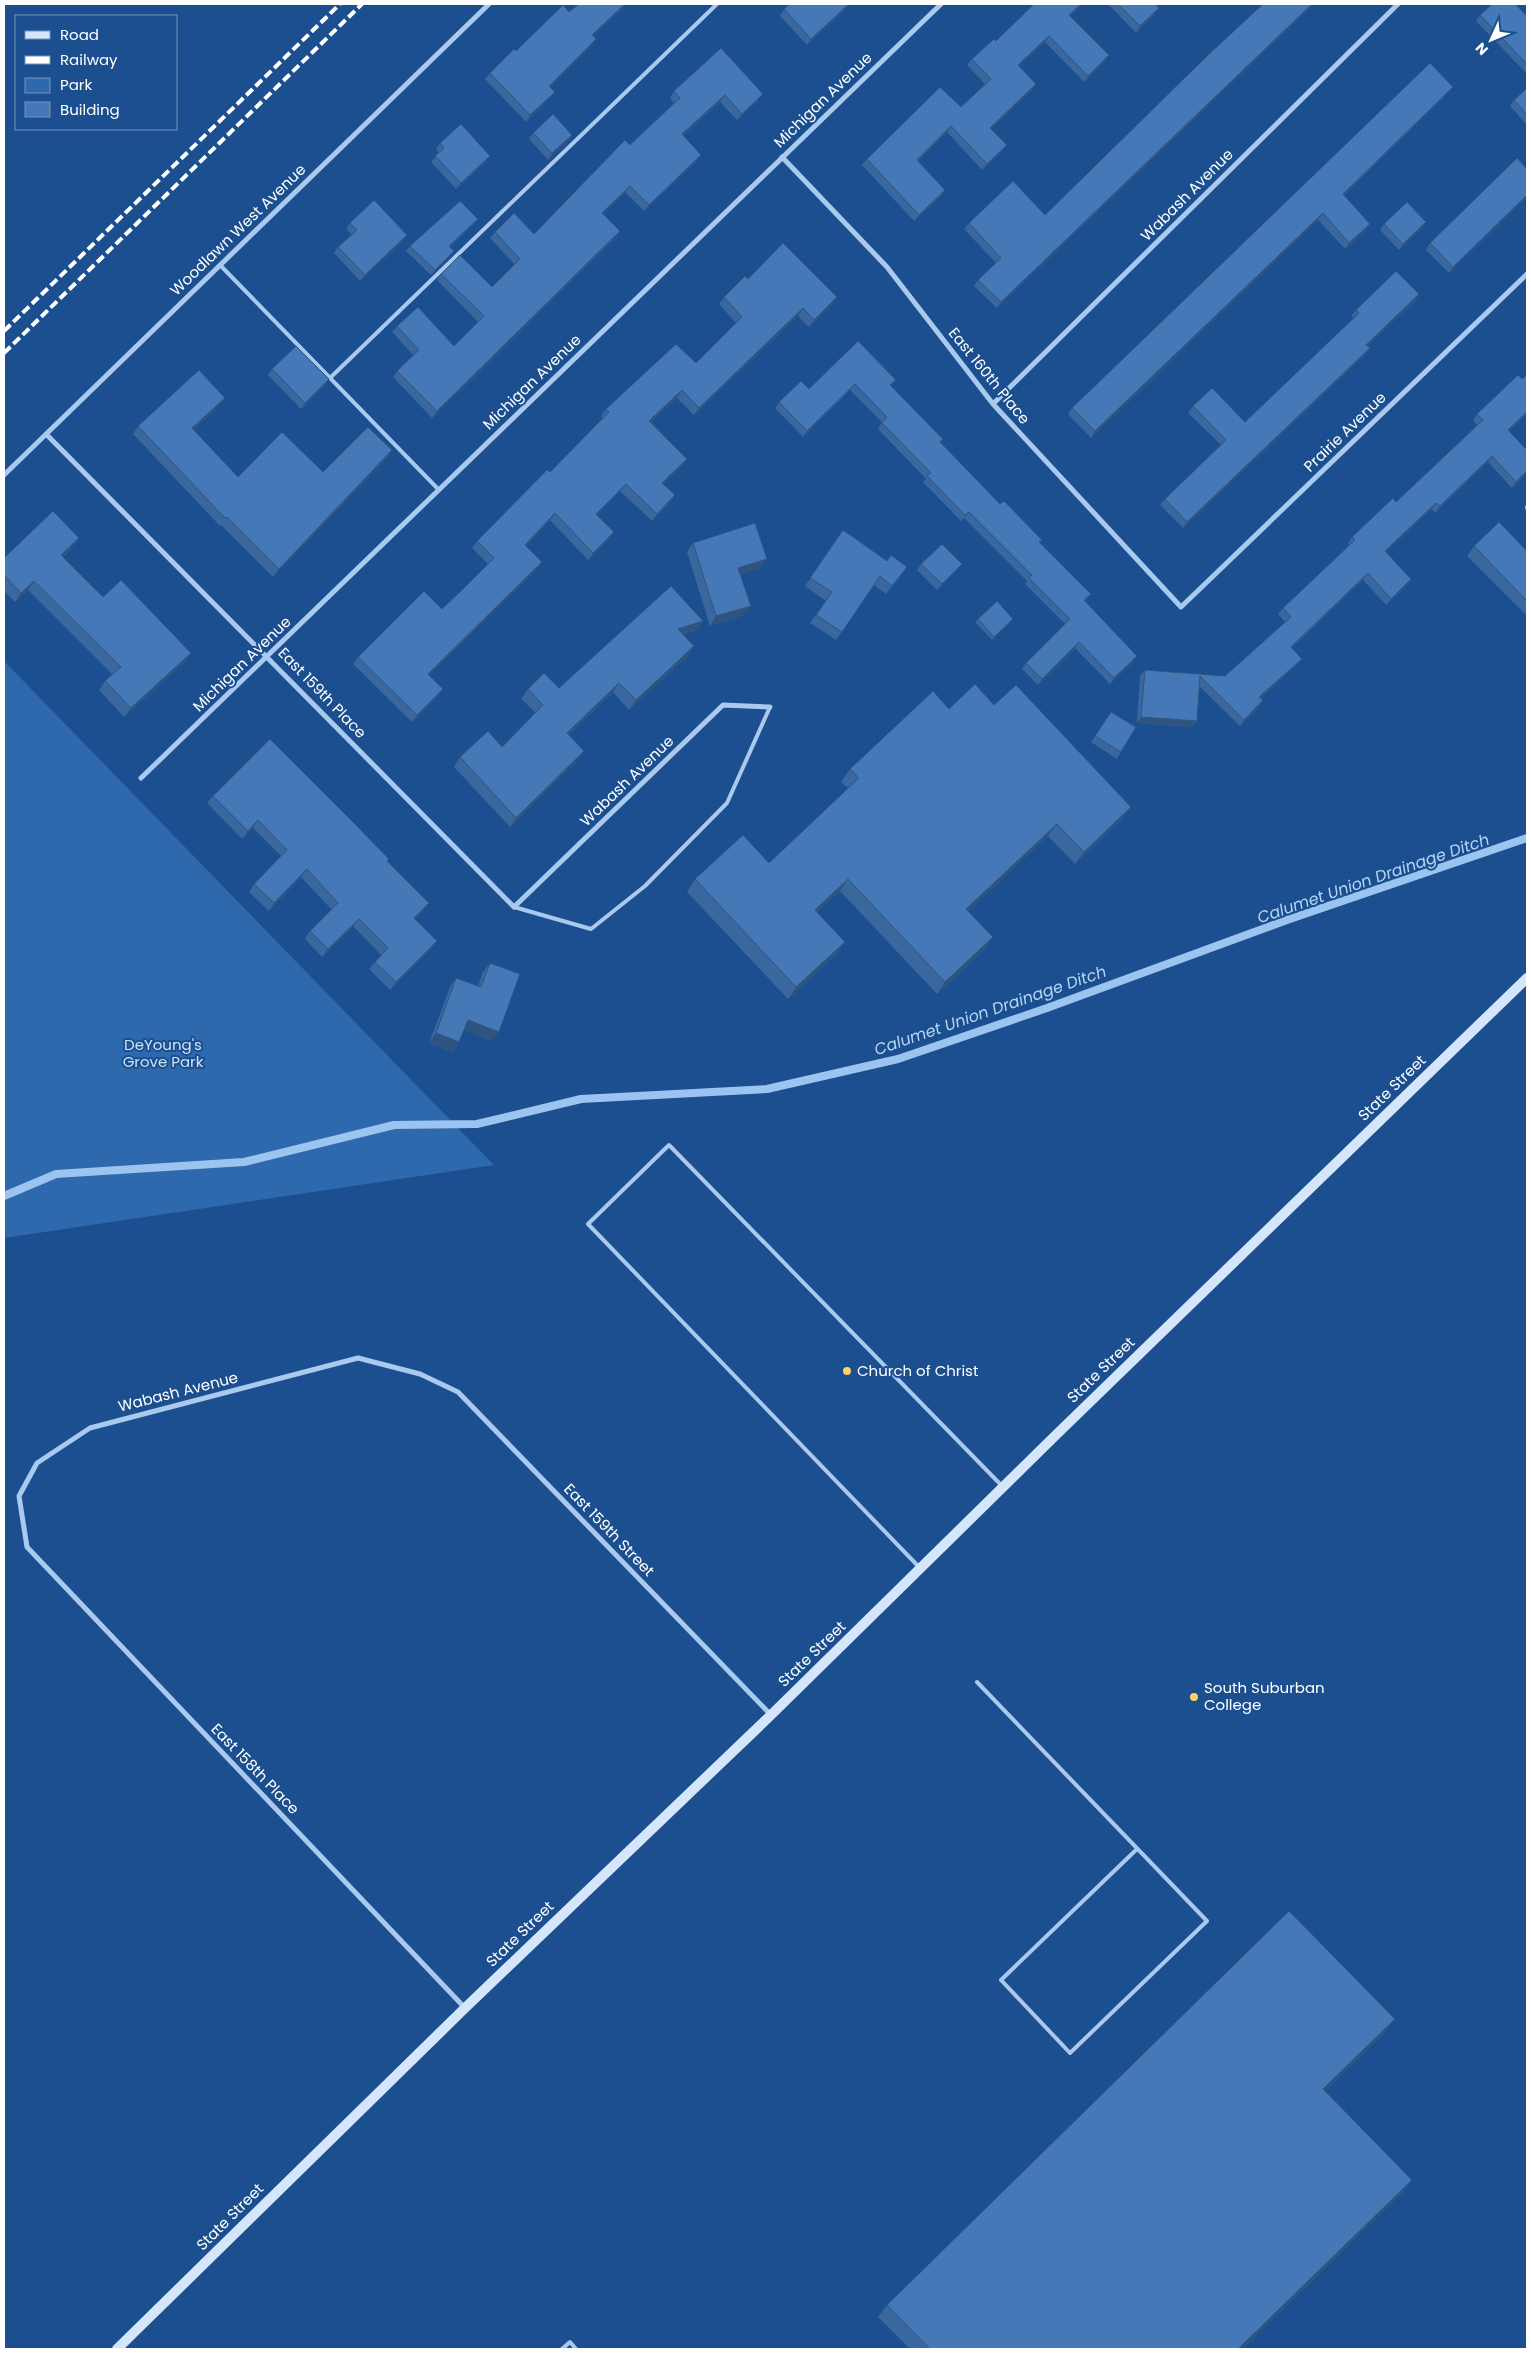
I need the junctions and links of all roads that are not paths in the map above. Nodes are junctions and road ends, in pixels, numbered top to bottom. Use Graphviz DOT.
graph roads {
  1 [pos="489,4"];
  2 [pos="717,4"];
  3 [pos="941,4"];
  4 [pos="1398,4"];
  5 [pos="782,157"];
  6 [pos="220,265"];
  7 [pos="1527,274"];
  8 [pos="330,378"];
  9 [pos="993,404"];
  10 [pos="46,434"];
  11 [pos="4,475"];
  12 [pos="439,490"];
  13 [pos="1181,607"];
  14 [pos="268,656"];
  15 [pos="770,707"];
  16 [pos="141,778"];
  17 [pos="514,907"];
  18 [pos="1527,978"];
  19 [pos="420,1374"];
  20 [pos="1002,1488"];
  21 [pos="27,1547"];
  22 [pos="921,1569"];
  23 [pos="977,1682"];
  24 [pos="771,1715"];
  25 [pos="1137,1849"];
  26 [pos="465,2008"];
  27 [pos="117,2349"];
  28 [pos="562,2349"];
  29 [pos="576,2349"];
  1 -- 6 [label="street, Woodlawn West Avenue"];
  2 -- 8 [label="lane"];
  3 -- 5 [label="street, Michigan Avenue"];
  4 -- 9 [label="street, Wabash Avenue"];
  5 -- 9 [label="street, East 160th Place"];
  5 -- 12 [label="street, Michigan Avenue"];
  6 -- 8 [label="lane"];
  6 -- 10 [label="street, Woodlawn West Avenue"];
  7 -- 13 [label="street, Prairie Avenue"];
  8 -- 12 [label="lane"];
  9 -- 13 [label="street, East 160th Place"];
  10 -- 11 [label="street, Woodlawn West Avenue"];
  10 -- 14 [label="street, East 159th Place"];
  12 -- 14 [label="street, Michigan Avenue"];
  14 -- 16 [label="street, Michigan Avenue"];
  14 -- 17 [label="street, East 159th Place"];
  15 -- 17 [label="street, Wabash Avenue"];
  15 -- 17 [label="lane"];
  18 -- 20 [label="main road, State Street"];
  19 -- 21 [label="street, Wabash Avenue"];
  19 -- 24 [label="street, East 159th Street"];
  20 -- 22 [label="main road, State Street"];
  20 -- 22 [label="lane"];
  21 -- 26 [label="street, East 158th Place"];
  22 -- 24 [label="main road, State Street"];
  23 -- 25 [label="lane"];
  24 -- 26 [label="main road, State Street"];
  25 -- 25 [label="lane"];
  26 -- 27 [label="main road, State Street"];
  28 -- 29 [label="lane"];
}
